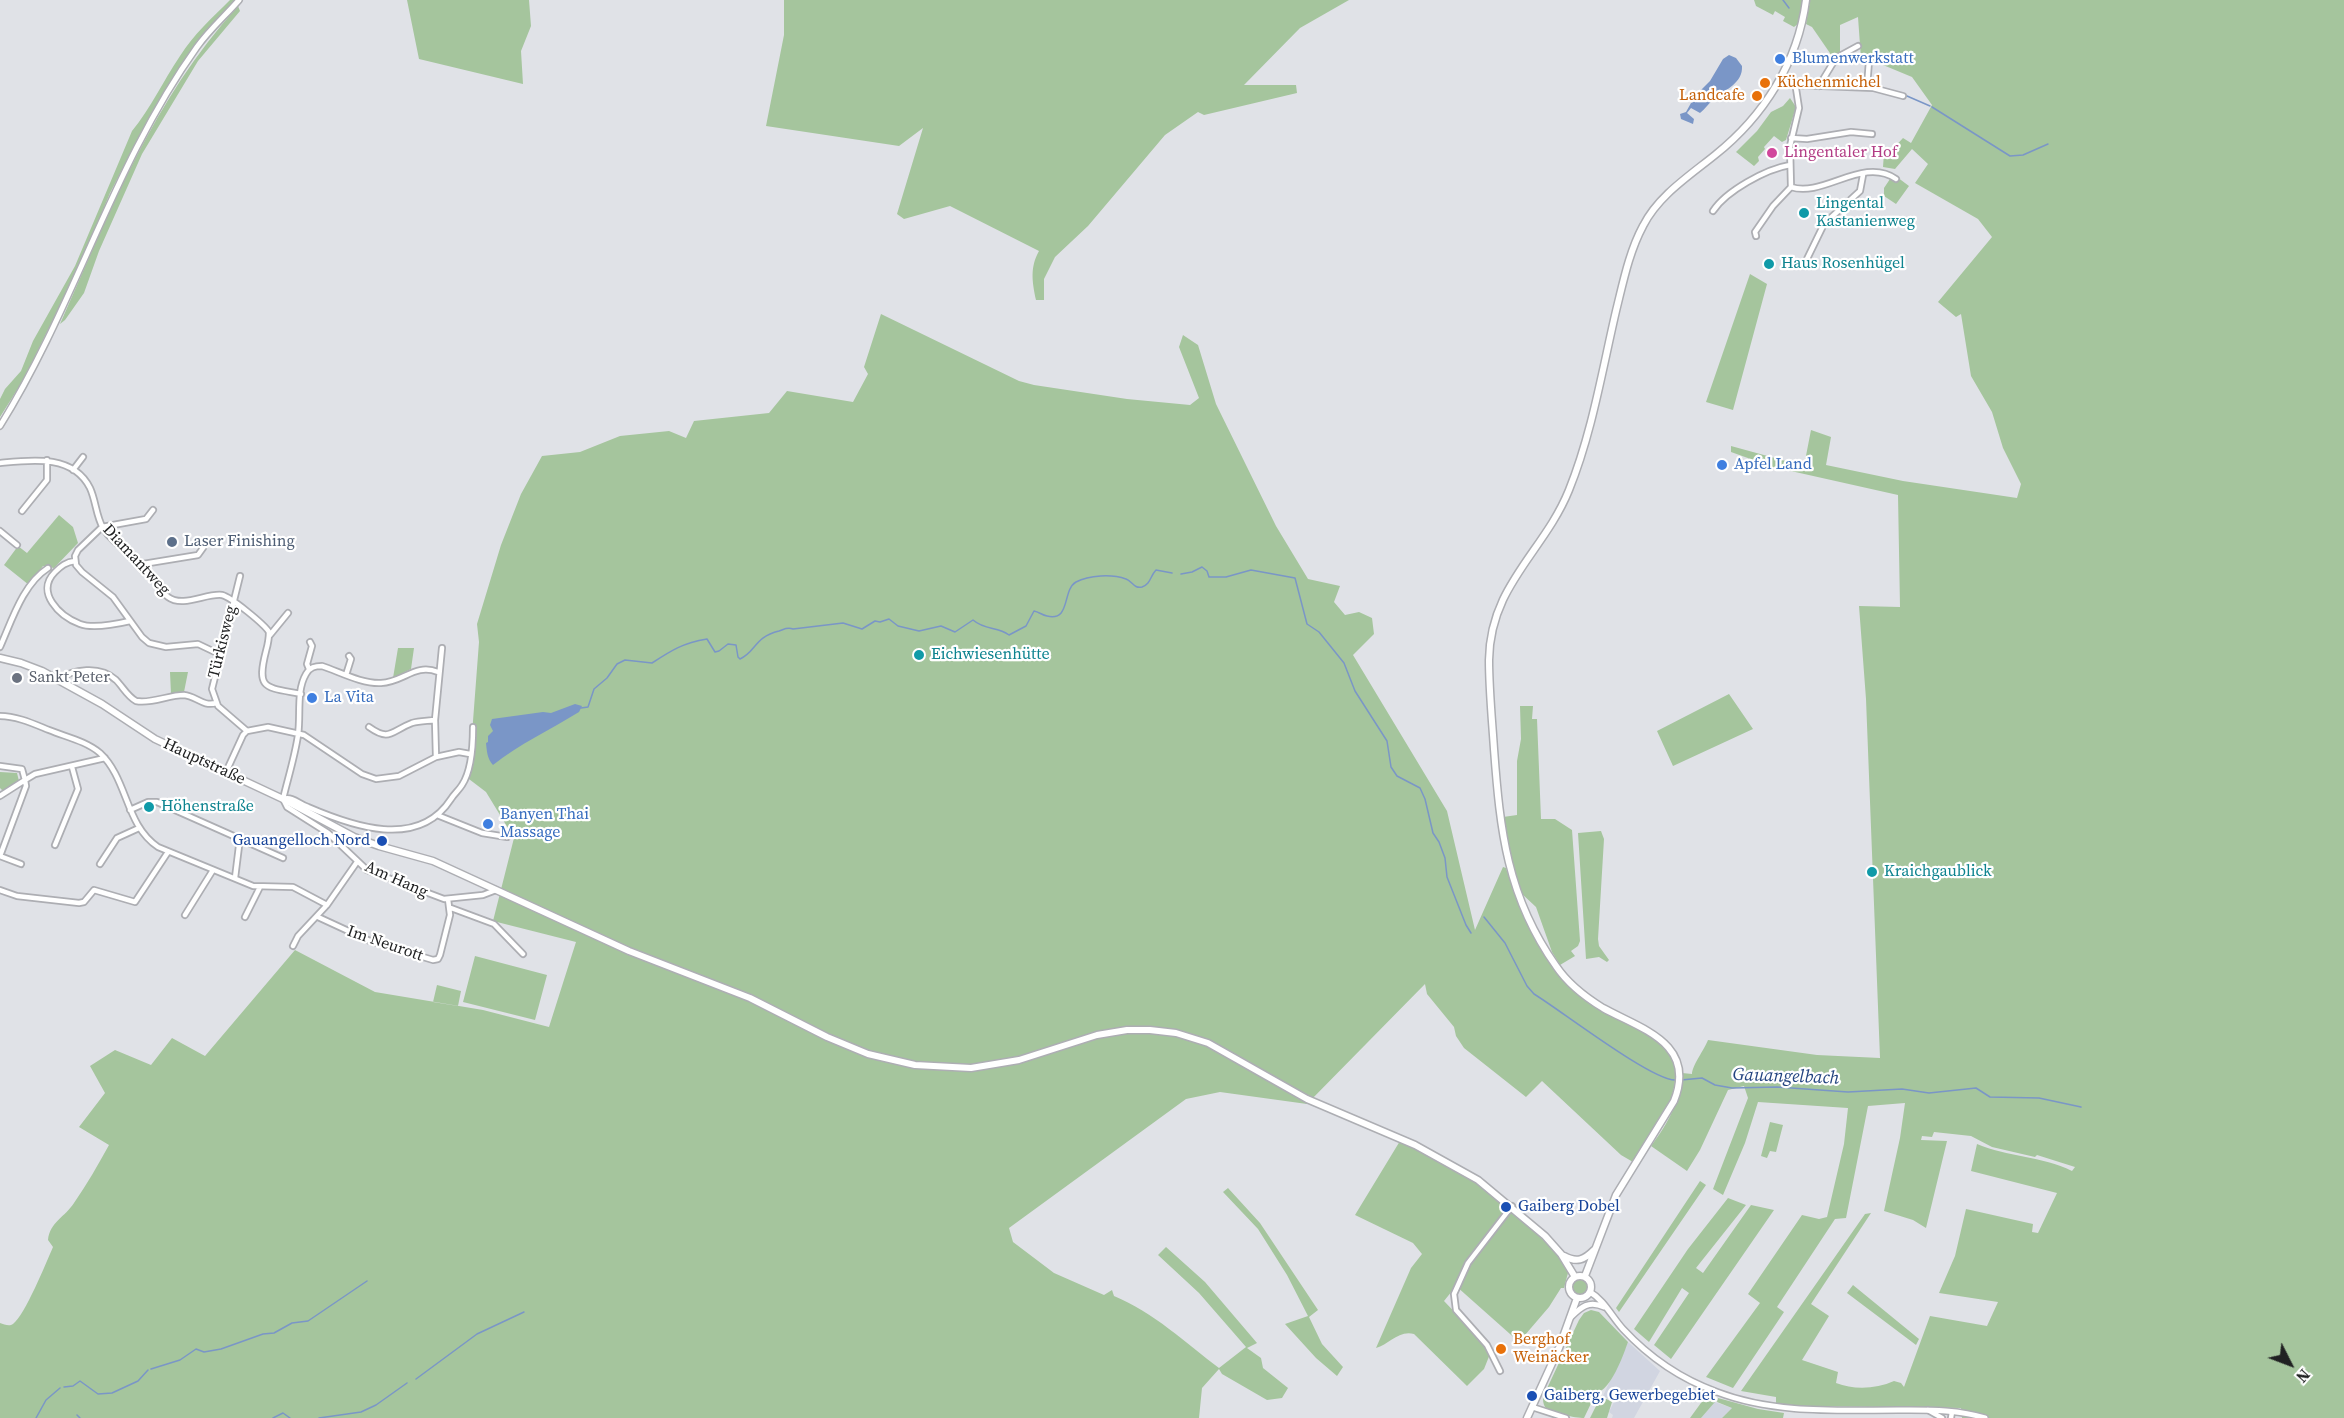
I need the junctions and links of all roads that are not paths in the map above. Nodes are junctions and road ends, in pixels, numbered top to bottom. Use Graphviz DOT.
graph roads {
  1 [pos="239,0"];
  2 [pos="1806,0"];
  3 [pos="1858,46"];
  4 [pos="1869,61"];
  5 [pos="1784,75"];
  6 [pos="1796,85"];
  7 [pos="1819,86"];
  8 [pos="1867,87"];
  9 [pos="1903,96"];
  10 [pos="1872,135"];
  11 [pos="1791,138"];
  12 [pos="1790,165"];
  13 [pos="1863,175"];
  14 [pos="1896,179"];
  15 [pos="1791,187"];
  16 [pos="1713,212"];
  17 [pos="1756,236"];
  18 [pos="1806,261"];
  19 [pos="0,426"];
  20 [pos="83,457"];
  21 [pos="47,460"];
  22 [pos="0,463"];
  23 [pos="73,470"];
  24 [pos="153,510"];
  25 [pos="22,512"];
  26 [pos="102,526"];
  27 [pos="0,531"];
  28 [pos="17,545"];
  29 [pos="203,548"];
  30 [pos="75,561"];
  31 [pos="143,564"];
  32 [pos="48,568"];
  33 [pos="240,576"];
  34 [pos="233,602"];
  35 [pos="288,613"];
  36 [pos="130,621"];
  37 [pos="270,635"];
  38 [pos="310,642"];
  39 [pos="0,647"];
  40 [pos="442,648"];
  41 [pos="219,654"];
  42 [pos="349,656"];
  43 [pos="0,658"];
  44 [pos="309,669"];
  45 [pos="438,672"];
  46 [pos="346,675"];
  47 [pos="57,680"];
  48 [pos="301,694"];
  49 [pos="216,703"];
  50 [pos="0,716"];
  51 [pos="435,720"];
  52 [pos="369,727"];
  53 [pos="473,727"];
  54 [pos="247,730"];
  55 [pos="299,733"];
  56 [pos="470,754"];
  57 [pos="436,757"];
  58 [pos="105,758"];
  59 [pos="0,766"];
  60 [pos="72,766"];
  61 [pos="226,772"];
  62 [pos="25,780"];
  63 [pos="0,796"];
  64 [pos="283,799"];
  65 [pos="130,810"];
  66 [pos="437,815"];
  67 [pos="139,828"];
  68 [pos="507,837"];
  69 [pos="240,838"];
  70 [pos="55,845"];
  71 [pos="168,852"];
  72 [pos="0,856"];
  73 [pos="283,858"];
  74 [pos="357,862"];
  75 [pos="21,864"];
  76 [pos="100,864"];
  77 [pos="213,870"];
  78 [pos="236,878"];
  79 [pos="260,887"];
  80 [pos="497,889"];
  81 [pos="0,890"];
  82 [pos="448,899"];
  83 [pos="327,905"];
  84 [pos="450,908"];
  85 [pos="185,915"];
  86 [pos="245,917"];
  87 [pos="318,917"];
  88 [pos="293,946"];
  89 [pos="523,954"];
  90 [pos="1512,1206"];
  91 [pos="1596,1248"];
  92 [pos="1561,1254"];
  93 [pos="1575,1276"];
  94 [pos="1585,1276"];
  95 [pos="1590,1292"];
  96 [pos="1577,1298"];
  97 [pos="1608,1310"];
  98 [pos="1570,1318"];
  99 [pos="1500,1371"];
  100 [pos="1533,1407"];
  101 [pos="1928,1410"];
  102 [pos="1952,1415"];
  103 [pos="1960,1415"];
  104 [pos="1527,1418"];
  105 [pos="1566,1418"];
  106 [pos="1942,1418"];
  107 [pos="1984,1418"];
  1 -- 19 [label="street"];
  2 -- 5 [label="main road"];
  3 -- 7 [label="street"];
  4 -- 8 [label="street"];
  5 -- 6 [label="street"];
  5 -- 91 [label="main road"];
  6 -- 7 [label="street"];
  6 -- 11 [label="street"];
  7 -- 8 [label="street"];
  8 -- 9 [label="street"];
  10 -- 11 [label="street"];
  11 -- 12 [label="street"];
  12 -- 15 [label="street"];
  12 -- 16 [label="street"];
  13 -- 14 [label="street"];
  13 -- 15 [label="street"];
  13 -- 18 [label="street"];
  15 -- 17 [label="street"];
  20 -- 23 [label="street"];
  21 -- 22 [label="street"];
  21 -- 23 [label="street"];
  21 -- 25 [label="street"];
  23 -- 26 [label="street, Diamantweg"];
  24 -- 26 [label="street"];
  26 -- 30 [label="street"];
  26 -- 31 [label="street, Diamantweg"];
  27 -- 28 [label="street"];
  29 -- 31 [label="street"];
  30 -- 36 [label="street"];
  30 -- 36 [label="street"];
  31 -- 34 [label="street, Diamantweg"];
  32 -- 39 [label="street"];
  33 -- 34 [label="street, Türkisweg"];
  34 -- 37 [label="street"];
  34 -- 41 [label="street, Türkisweg"];
  35 -- 37 [label="street"];
  36 -- 41 [label="street"];
  37 -- 48 [label="street"];
  38 -- 44 [label="street"];
  40 -- 45 [label="street"];
  41 -- 49 [label="street, Türkisweg"];
  42 -- 46 [label="street"];
  43 -- 47 [label="main road, Hauptstraße"];
  44 -- 46 [label="street"];
  44 -- 48 [label="street"];
  45 -- 46 [label="street"];
  45 -- 51 [label="street"];
  47 -- 49 [label="street"];
  47 -- 61 [label="main road, Hauptstraße"];
  48 -- 55 [label="street"];
  49 -- 54 [label="street, Türkisweg"];
  50 -- 58 [label="street"];
  51 -- 52 [label="street"];
  51 -- 57 [label="street"];
  53 -- 56 [label="street"];
  54 -- 55 [label="street"];
  54 -- 61 [label="street"];
  55 -- 57 [label="street"];
  55 -- 64 [label="street"];
  56 -- 57 [label="street"];
  56 -- 66 [label="street"];
  58 -- 60 [label="street"];
  58 -- 65 [label="street"];
  59 -- 62 [label="street"];
  60 -- 62 [label="street"];
  60 -- 70 [label="street"];
  61 -- 64 [label="main road, Hauptstraße"];
  62 -- 63 [label="street"];
  62 -- 72 [label="street"];
  64 -- 66 [label="street"];
  64 -- 74 [label="street, Am Hang"];
  64 -- 80 [label="main road, Hauptstraße"];
  65 -- 67 [label="street"];
  65 -- 69 [label="street"];
  66 -- 68 [label="street"];
  67 -- 71 [label="street"];
  67 -- 76 [label="street"];
  69 -- 73 [label="street"];
  69 -- 78 [label="street"];
  71 -- 77 [label="street"];
  71 -- 81 [label="street"];
  72 -- 75 [label="street"];
  74 -- 82 [label="street, Am Hang"];
  74 -- 83 [label="street"];
  77 -- 78 [label="street"];
  77 -- 85 [label="street"];
  78 -- 79 [label="street"];
  79 -- 83 [label="street"];
  79 -- 86 [label="street"];
  80 -- 82 [label="street, Am Hang"];
  80 -- 90 [label="main road, Hauptstraße"];
  82 -- 84 [label="street, Im Neurott"];
  83 -- 87 [label="street"];
  84 -- 87 [label="street, Im Neurott"];
  84 -- 89 [label="street"];
  87 -- 88 [label="street"];
  90 -- 92 [label="main road, Hauptstraße"];
  90 -- 99 [label="street"];
  91 -- 92 [label="main road"];
  91 -- 94 [label="main road"];
  92 -- 93 [label="main road, Hauptstraße"];
  93 -- 94 [label="main road"];
  93 -- 96 [label="main road"];
  94 -- 95 [label="main road"];
  95 -- 96 [label="main road"];
  95 -- 97 [label="street"];
  96 -- 98 [label="main road"];
  97 -- 98 [label="street"];
  97 -- 101 [label="street"];
  98 -- 100 [label="main road"];
  100 -- 104 [label="main road"];
  100 -- 105 [label="street"];
  101 -- 102 [label="street"];
  101 -- 106 [label="street"];
  102 -- 103 [label="street"];
  103 -- 107 [label="street"];
}
